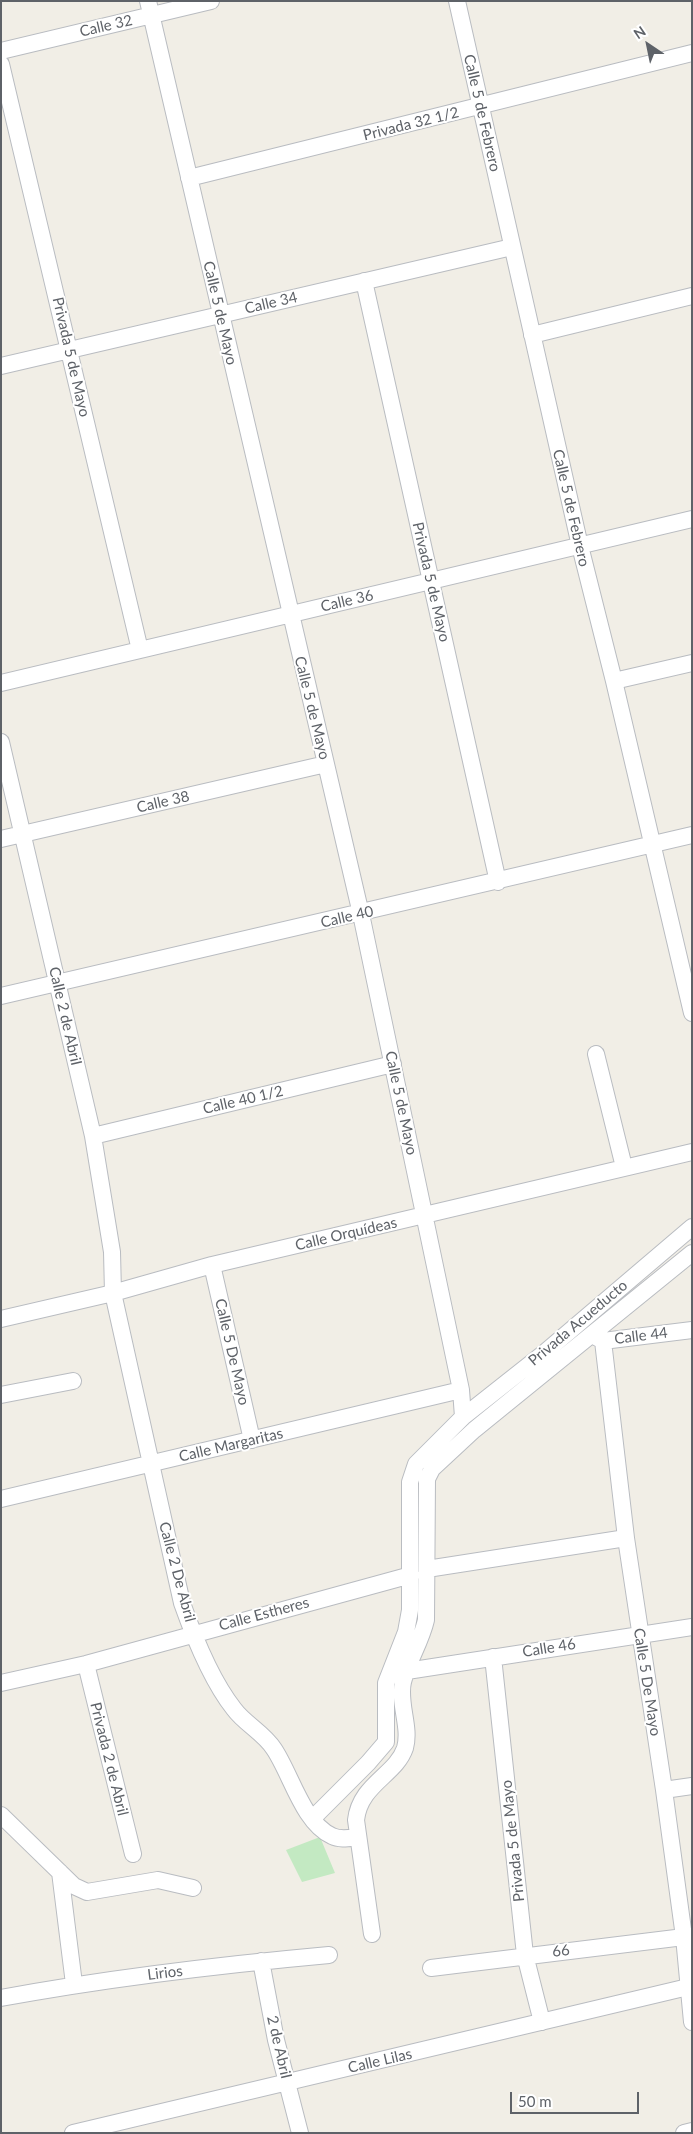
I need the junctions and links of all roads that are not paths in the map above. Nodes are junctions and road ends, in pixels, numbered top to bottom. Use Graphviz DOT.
graph roads {
  1 [pos="211,1"];
  2 [pos="458,1"];
  3 [pos="150,8"];
  4 [pos="1,51"];
  5 [pos="692,53"];
  6 [pos="1,64"];
  7 [pos="481,107"];
  8 [pos="189,178"];
  9 [pos="512,247"];
  10 [pos="364,281"];
  11 [pos="692,296"];
  12 [pos="221,315"];
  13 [pos="532,334"];
  14 [pos="69,351"];
  15 [pos="1,366"];
  16 [pos="692,519"];
  17 [pos="580,546"];
  18 [pos="431,581"];
  19 [pos="290,615"];
  20 [pos="140,650"];
  21 [pos="692,663"];
  22 [pos="614,681"];
  23 [pos="1,684"];
  24 [pos="1,742"];
  25 [pos="326,764"];
  26 [pos="23,834"];
  27 [pos="692,835"];
  28 [pos="1,839"];
  29 [pos="653,845"];
  30 [pos="498,882"];
  31 [pos="361,914"];
  32 [pos="686,962"];
  33 [pos="58,983"];
  34 [pos="1,996"];
  35 [pos="692,1013"];
  36 [pos="596,1054"];
  37 [pos="393,1064"];
  38 [pos="93,1136"];
  39 [pos="692,1152"];
  40 [pos="624,1167"];
  41 [pos="424,1216"];
  42 [pos="692,1228"];
  43 [pos="692,1253"];
  44 [pos="212,1265"];
  45 [pos="113,1293"];
  46 [pos="1,1319"];
  47 [pos="692,1330"];
  48 [pos="598,1338"];
  49 [pos="73,1381"];
  50 [pos="461,1390"];
  51 [pos="1,1395"];
  52 [pos="464,1417"];
  53 [pos="252,1440"];
  54 [pos="150,1464"];
  55 [pos="1,1499"];
  56 [pos="626,1538"];
  57 [pos="427,1569"];
  58 [pos="411,1575"];
  59 [pos="692,1627"];
  60 [pos="193,1633"];
  61 [pos="639,1634"];
  62 [pos="493,1657"];
  63 [pos="86,1664"];
  64 [pos="407,1671"];
  65 [pos="1,1683"];
  66 [pos="692,1786"];
  67 [pos="664,1790"];
  68 [pos="1,1815"];
  69 [pos="312,1819"];
  70 [pos="358,1837"];
  71 [pos="133,1854"];
  72 [pos="60,1872"];
  73 [pos="193,1888"];
  74 [pos="372,1934"];
  75 [pos="688,1936"];
  76 [pos="329,1955"];
  77 [pos="525,1955"];
  78 [pos="261,1961"];
  79 [pos="431,1968"];
  80 [pos="74,1984"];
  81 [pos="688,1987"];
  82 [pos="1,1998"];
  83 [pos="542,2022"];
  84 [pos="692,2022"];
  85 [pos="288,2083"];
  86 [pos="692,2131"];
  87 [pos="73,2133"];
  88 [pos="300,2133"];
  89 [pos="684,2133"];
  1 -- 3 [label="street, Calle 32"];
  2 -- 7 [label="street, Calle 5 de Febrero"];
  3 -- 4 [label="street, Calle 32"];
  3 -- 8 [label="street, Calle 5 de Mayo"];
  5 -- 7 [label="street, Privada 32 1/2"];
  6 -- 14 [label="street, Privada 5 de Mayo"];
  7 -- 8 [label="street, Privada 32 1/2"];
  7 -- 9 [label="street, Calle 5 de Febrero"];
  8 -- 12 [label="street, Calle 5 de Mayo"];
  9 -- 10 [label="street, Calle 34"];
  9 -- 13 [label="street, Calle 5 de Febrero"];
  10 -- 12 [label="street, Calle 34"];
  10 -- 18 [label="street, Privada 5 de Mayo"];
  11 -- 13 [label="street"];
  12 -- 14 [label="street, Calle 34"];
  12 -- 19 [label="street, Calle 5 de Mayo"];
  13 -- 17 [label="street, Calle 5 de Febrero"];
  14 -- 15 [label="street, Calle 34"];
  14 -- 20 [label="street, Privada 5 de Mayo"];
  16 -- 17 [label="street, Calle 36"];
  17 -- 18 [label="street, Calle 36"];
  17 -- 22 [label="street, Calle 5 de Febrero"];
  18 -- 19 [label="street, Calle 36"];
  18 -- 30 [label="street, Privada 5 de Mayo"];
  19 -- 20 [label="street, Calle 36"];
  19 -- 25 [label="street, Calle 5 de Mayo"];
  20 -- 23 [label="street, Calle 36"];
  21 -- 22 [label="street"];
  22 -- 29 [label="street, Calle 5 de Febrero"];
  24 -- 26 [label="street, Calle 2 de Abril"];
  25 -- 26 [label="street, Calle 38"];
  25 -- 31 [label="street, Calle 5 de Mayo"];
  26 -- 28 [label="street, Calle 38"];
  26 -- 33 [label="street, Calle 2 de Abril"];
  27 -- 29 [label="street, Calle 40"];
  29 -- 30 [label="street, Calle 40"];
  29 -- 32 [label="street, Calle 5 de Febrero"];
  30 -- 31 [label="street, Calle 40"];
  31 -- 33 [label="street, Calle 40"];
  31 -- 37 [label="street, Calle 5 de Mayo"];
  32 -- 35 [label="street, Calle 5 de Febrero"];
  33 -- 34 [label="street, Calle 40"];
  33 -- 38 [label="street, Calle 2 de Abril"];
  36 -- 40 [label="street"];
  37 -- 38 [label="street, Calle 40 1/2"];
  37 -- 41 [label="street, Calle 5 de Mayo"];
  38 -- 45 [label="street, Calle 2 de Abril"];
  39 -- 40 [label="street, Calle Orquídeas"];
  40 -- 41 [label="street, Calle Orquídeas"];
  41 -- 44 [label="street, Calle Orquídeas"];
  41 -- 50 [label="street, Calle 5 de Mayo"];
  42 -- 52 [label="street, Privada Acueducto"];
  43 -- 48 [label="street, Privada Acueducto"];
  44 -- 45 [label="street, Calle Orquídeas"];
  44 -- 53 [label="street, Calle 5 De Mayo"];
  45 -- 46 [label="street, Calle Orquídeas"];
  45 -- 54 [label="street, Calle 2 De Abril"];
  47 -- 48 [label="street, Calle 44"];
  48 -- 56 [label="street, Calle 5 De Mayo"];
  48 -- 57 [label="street, Privada Acueducto"];
  49 -- 51 [label="street"];
  50 -- 52 [label="street, Calle 5 de Mayo"];
  50 -- 53 [label="street, Calle Margaritas"];
  52 -- 58 [label="street, Privada Acueducto"];
  53 -- 54 [label="street, Calle Margaritas"];
  54 -- 55 [label="street, Calle Margaritas"];
  54 -- 60 [label="street, Calle 2 De Abril"];
  56 -- 57 [label="street"];
  56 -- 61 [label="street, Calle 5 De Mayo"];
  57 -- 64 [label="street, Privada Acueducto"];
  58 -- 60 [label="street, Calle Estheres"];
  58 -- 69 [label="street, Privada Acueducto"];
  59 -- 61 [label="street, Calle 46"];
  60 -- 63 [label="street, Calle Estheres"];
  60 -- 69 [label="street, Calle 2 De Abril"];
  61 -- 62 [label="street, Calle 46"];
  61 -- 67 [label="street, Calle 5 De Mayo"];
  62 -- 64 [label="street, Calle 46"];
  62 -- 77 [label="street, Privada 5 de Mayo"];
  63 -- 65 [label="street, Calle Estheres"];
  63 -- 71 [label="street, Privada 2 de Abril"];
  64 -- 70 [label="street, Privada Acueducto"];
  66 -- 67 [label="street"];
  67 -- 75 [label="street, Calle 5 De Mayo"];
  68 -- 72 [label="street"];
  69 -- 70 [label="street, Calle 2 De Abril"];
  70 -- 74 [label="street"];
  72 -- 73 [label="street"];
  72 -- 80 [label="street"];
  75 -- 77 [label="street, 66"];
  75 -- 81 [label="street, Calle 5 De Mayo"];
  76 -- 78 [label="street, Lirios"];
  77 -- 79 [label="street, 66"];
  77 -- 83 [label="street, Privada 5 de Mayo"];
  78 -- 80 [label="street, Lirios"];
  78 -- 85 [label="street, 2 de Abril"];
  80 -- 82 [label="street, Lirios"];
  81 -- 83 [label="street, Calle Lilas"];
  81 -- 84 [label="street, Calle 5 De Mayo"];
  83 -- 85 [label="street, Calle Lilas"];
  85 -- 87 [label="street, Calle Lilas"];
  85 -- 88 [label="street, 2 de Abril"];
  86 -- 89 [label="street"];
}
